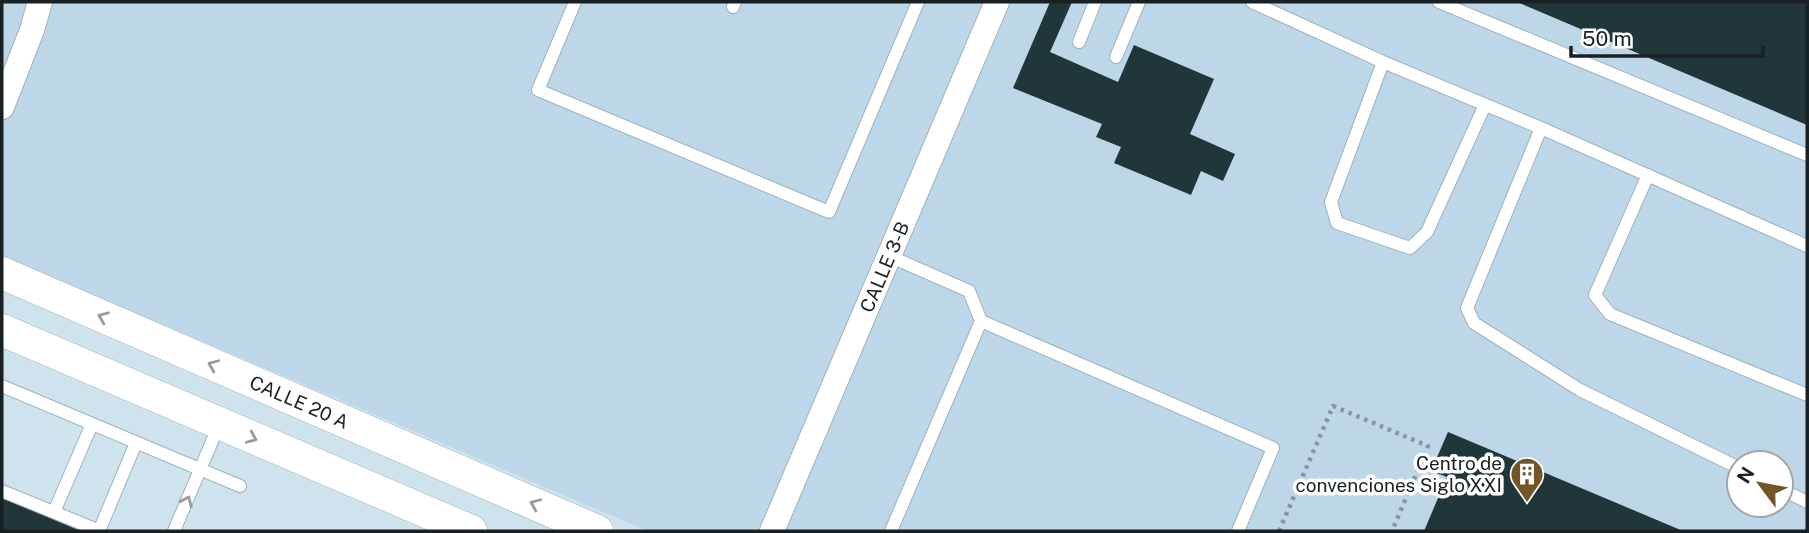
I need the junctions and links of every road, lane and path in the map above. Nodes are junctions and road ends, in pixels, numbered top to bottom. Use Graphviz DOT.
graph roads {
  1 [pos="40,2"];
  2 [pos="575,2"];
  3 [pos="918,2"];
  4 [pos="997,2"];
  5 [pos="1096,2"];
  6 [pos="1139,2"];
  7 [pos="1252,2"];
  8 [pos="1439,2"];
  9 [pos="1079,43"];
  10 [pos="1116,57"];
  11 [pos="1383,62"];
  12 [pos="1485,105"];
  13 [pos="2,107"];
  14 [pos="1541,128"];
  15 [pos="1807,155"];
  16 [pos="1648,176"];
  17 [pos="1807,246"];
  18 [pos="889,256"];
  19 [pos="2,273"];
  20 [pos="981,321"];
  21 [pos="2,330"];
  22 [pos="2,386"];
  23 [pos="1807,395"];
  24 [pos="92,424"];
  25 [pos="219,424"];
  26 [pos="136,443"];
  27 [pos="1725,461"];
  28 [pos="200,470"];
  29 [pos="240,486"];
  30 [pos="2,491"];
  31 [pos="54,512"];
  32 [pos="99,531"];
  33 [pos="174,531"];
  34 [pos="471,531"];
  35 [pos="597,531"];
  36 [pos="772,531"];
  37 [pos="891,531"];
  38 [pos="1238,531"];
  39 [pos="1279,531"];
  40 [pos="1392,531"];
  1 -- 13 [label="street"];
  2 -- 3 [label="lane"];
  4 -- 18 [label="street, CALLE 3-B"];
  5 -- 9 [label="lane"];
  6 -- 10 [label="lane"];
  7 -- 11 [label="lane"];
  8 -- 15 [label="lane"];
  11 -- 12 [label="lane"];
  11 -- 12 [label="lane"];
  12 -- 14 [label="lane"];
  14 -- 16 [label="lane"];
  14 -- 27 [label="lane"];
  16 -- 17 [label="lane"];
  16 -- 23 [label="lane"];
  18 -- 20 [label="lane"];
  18 -- 36 [label="street, CALLE 3-B"];
  35 -- 19 [label="street, CALLE 20 A, one-way"];
  20 -- 37 [label="lane"];
  20 -- 38 [label="lane"];
  21 -- 25 [label="street"];
  22 -- 24 [label="lane"];
  24 -- 26 [label="lane"];
  24 -- 31 [label="lane"];
  25 -- 28 [label="lane"];
  25 -- 34 [label="street, one-way"];
  26 -- 28 [label="lane"];
  26 -- 32 [label="lane"];
  28 -- 29 [label="lane"];
  33 -- 28 [label="lane, one-way"];
  30 -- 31 [label="lane"];
  31 -- 32 [label="lane"];
  39 -- 40 [label="path"];
}
